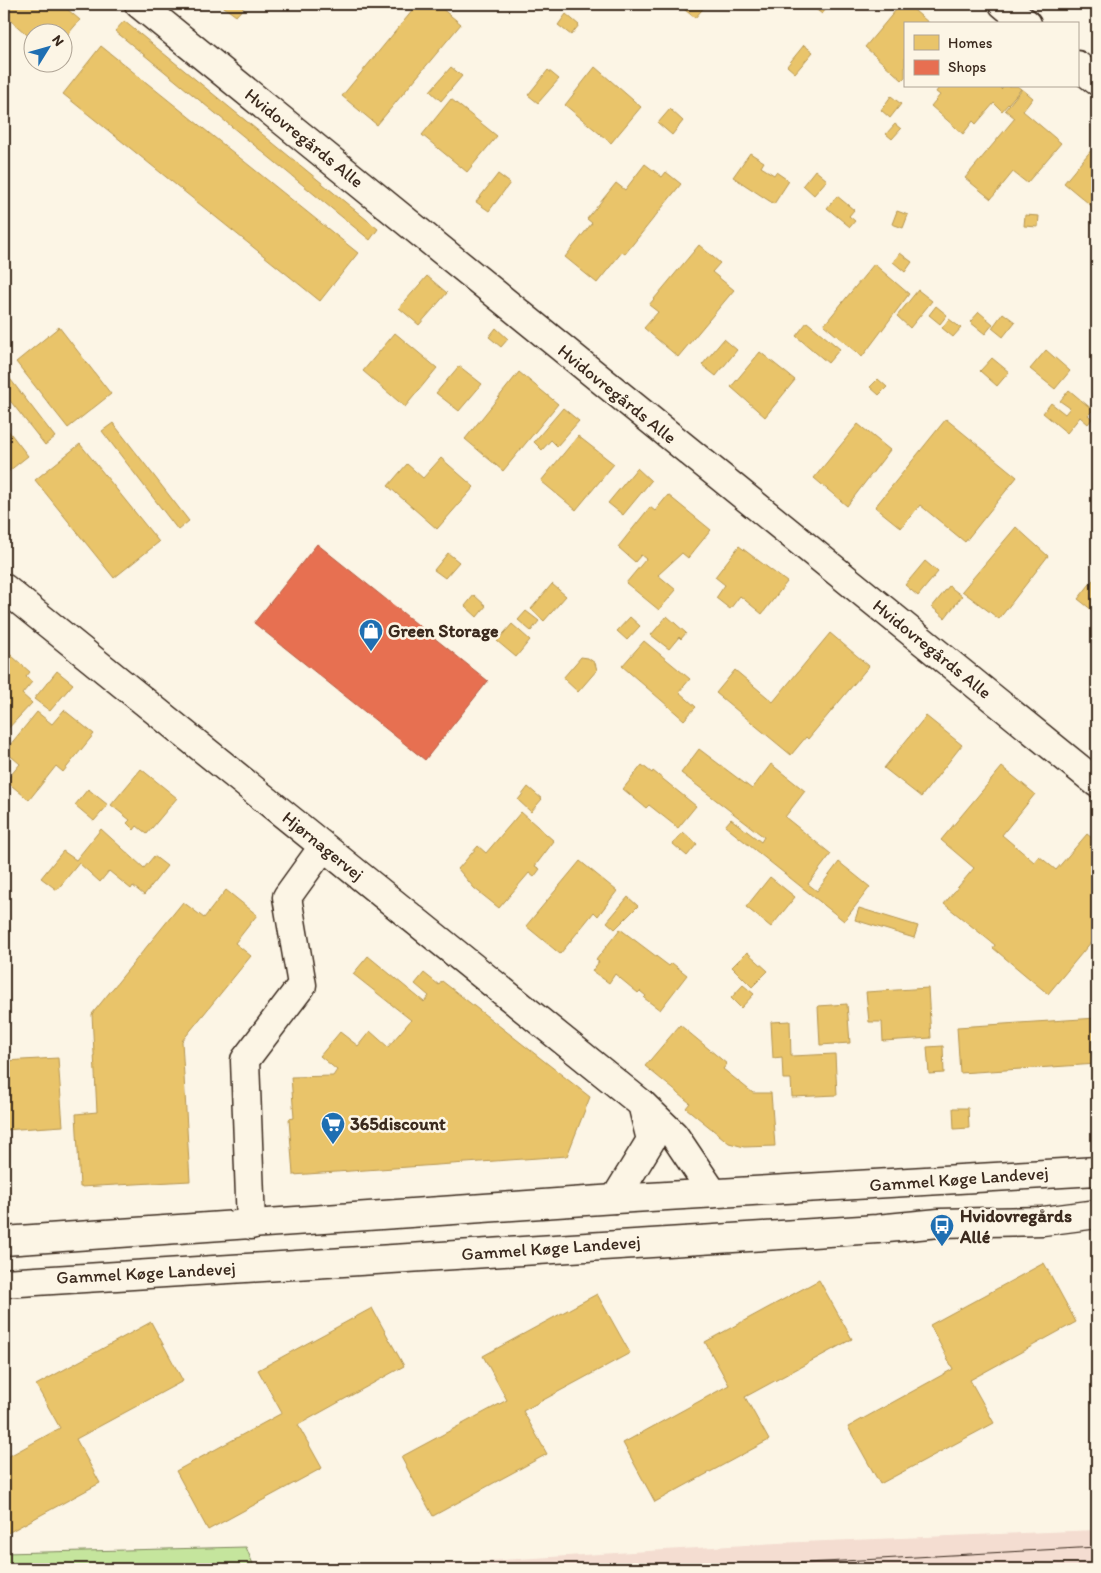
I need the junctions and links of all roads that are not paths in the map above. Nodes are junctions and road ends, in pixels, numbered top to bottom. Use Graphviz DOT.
graph roads {
  1 [pos="139,4"];
  2 [pos="1003,4"];
  3 [pos="1025,22"];
  4 [pos="1078,66"];
  5 [pos="1097,81"];
  6 [pos="4,588"];
  7 [pos="1097,783"];
  8 [pos="323,847"];
  9 [pos="642,1104"];
  10 [pos="1097,1171"];
  11 [pos="713,1193"];
  12 [pos="615,1199"];
  13 [pos="1097,1214"];
  14 [pos="251,1225"];
  15 [pos="4,1241"];
  16 [pos="4,1282"];
  1 -- 7 [label="street, Hvidovregårds Alle"];
  2 -- 3 [label="street"];
  4 -- 5 [label="street"];
  6 -- 8 [label="street, Hjørnagervej"];
  8 -- 9 [label="street, Hjørnagervej"];
  8 -- 14 [label="street"];
  9 -- 11 [label="street, Hjørnagervej"];
  9 -- 12 [label="street"];
  10 -- 11 [label="street, Gammel Køge Landevej"];
  11 -- 12 [label="street, Gammel Køge Landevej"];
  12 -- 14 [label="street, Gammel Køge Landevej"];
  13 -- 16 [label="street, Gammel Køge Landevej"];
  14 -- 15 [label="street, Gammel Køge Landevej"];
}
